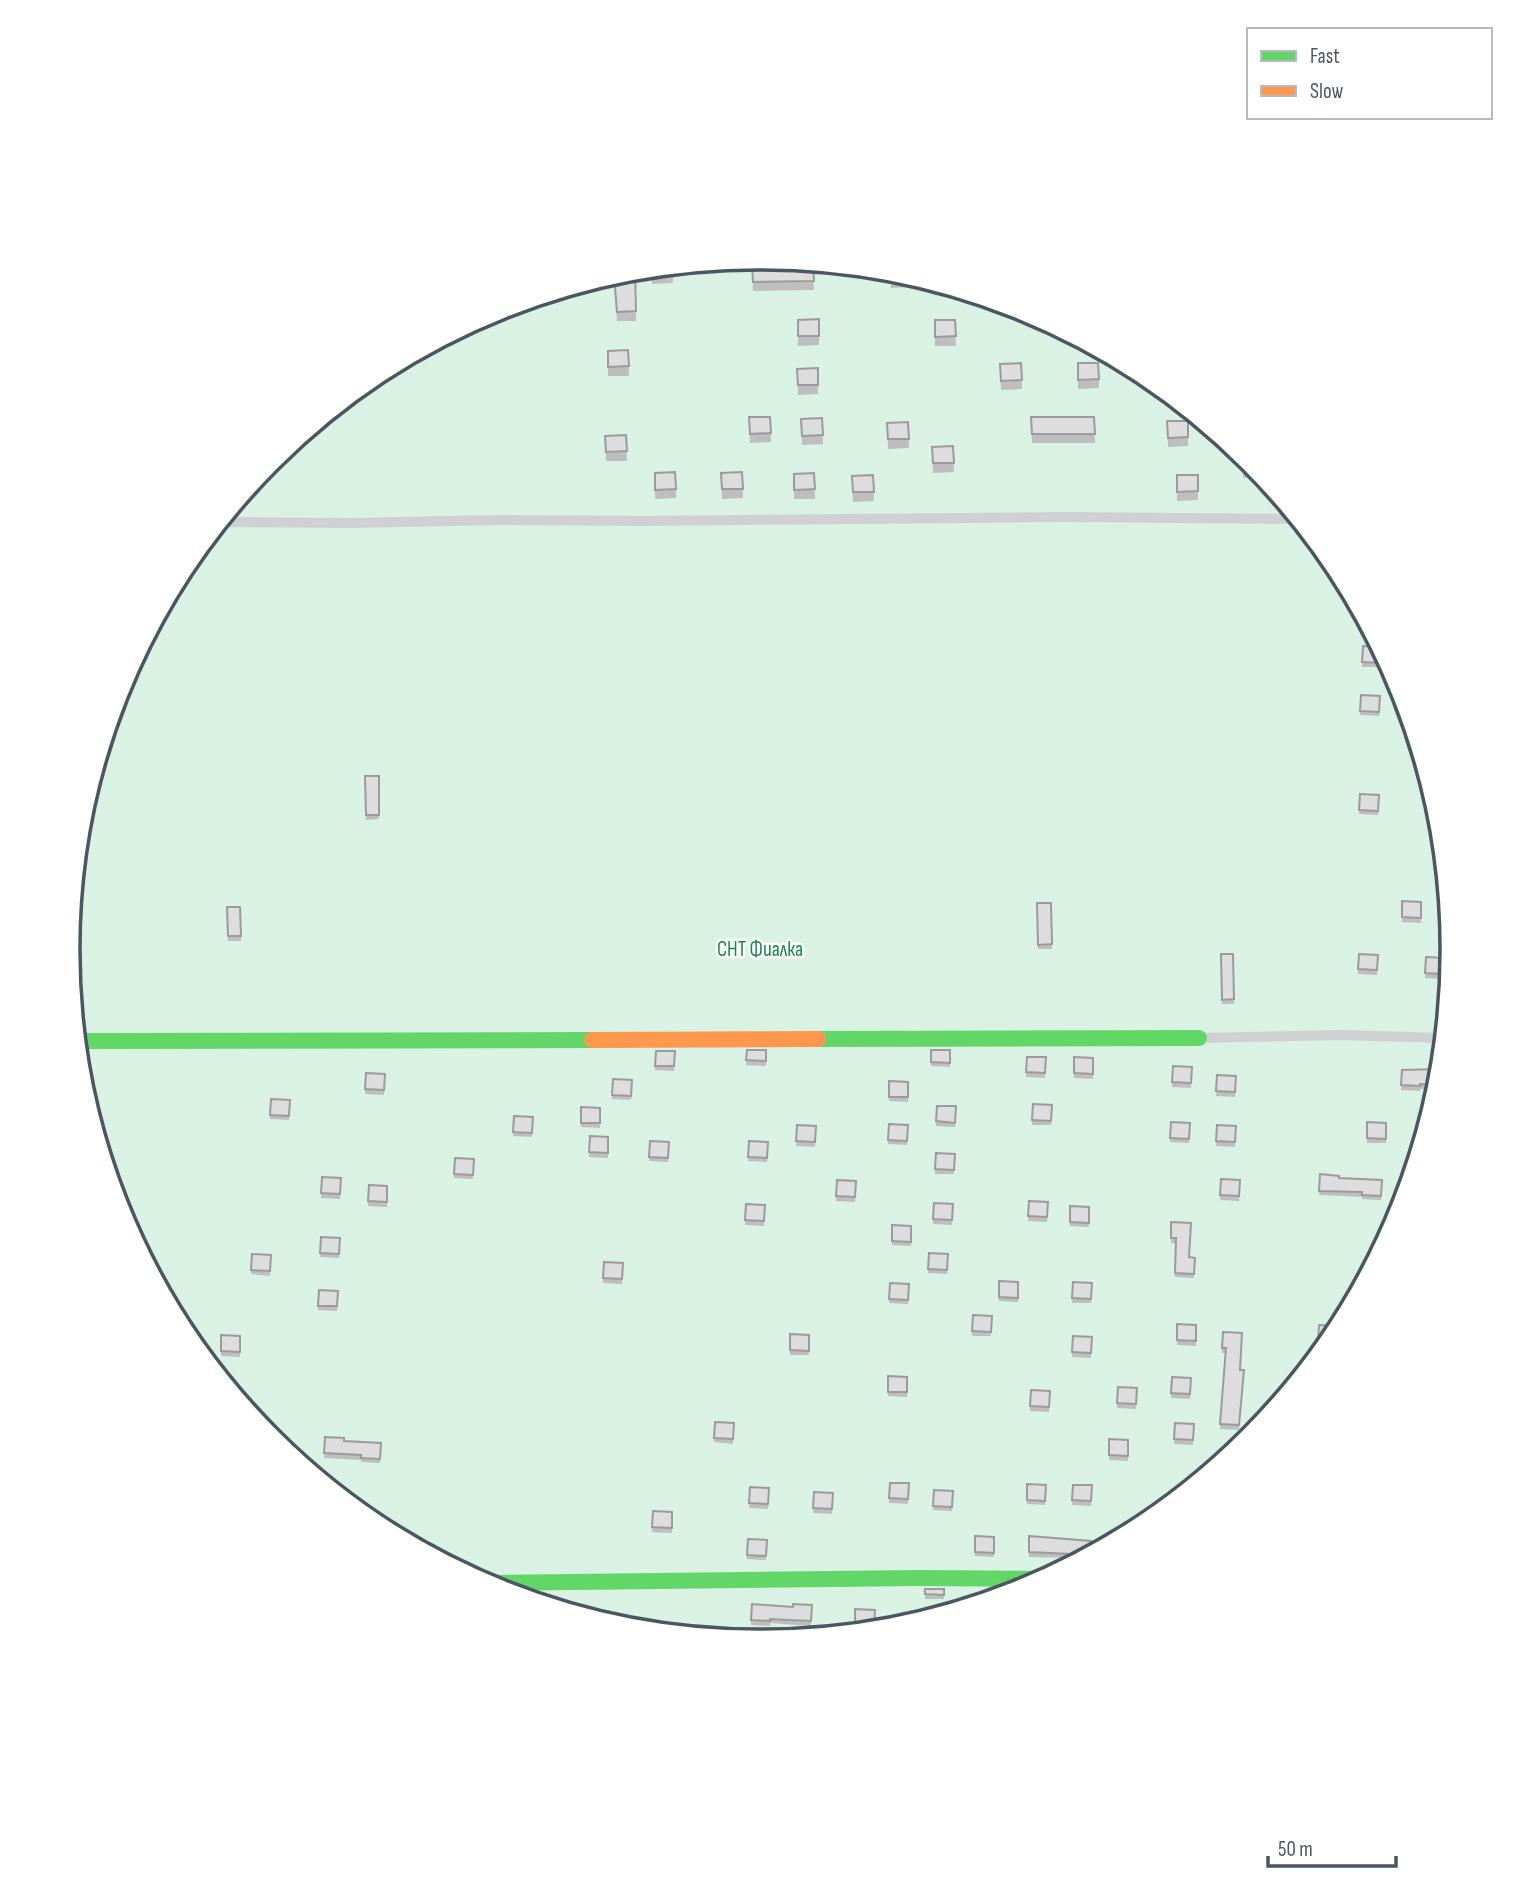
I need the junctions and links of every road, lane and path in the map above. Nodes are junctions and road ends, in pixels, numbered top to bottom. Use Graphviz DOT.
graph roads {
  1 [pos="1286,519"];
  2 [pos="232,522"];
  3 [pos="1199,1038"];
  4 [pos="1434,1038"];
  5 [pos="87,1041"];
  6 [pos="1013,1580"];
  7 [pos="516,1583"];
  1 -- 2 [label="lane"];
  3 -- 4 [label="lane"];
  3 -- 5 [label="street"];
  6 -- 7 [label="street"];
}
